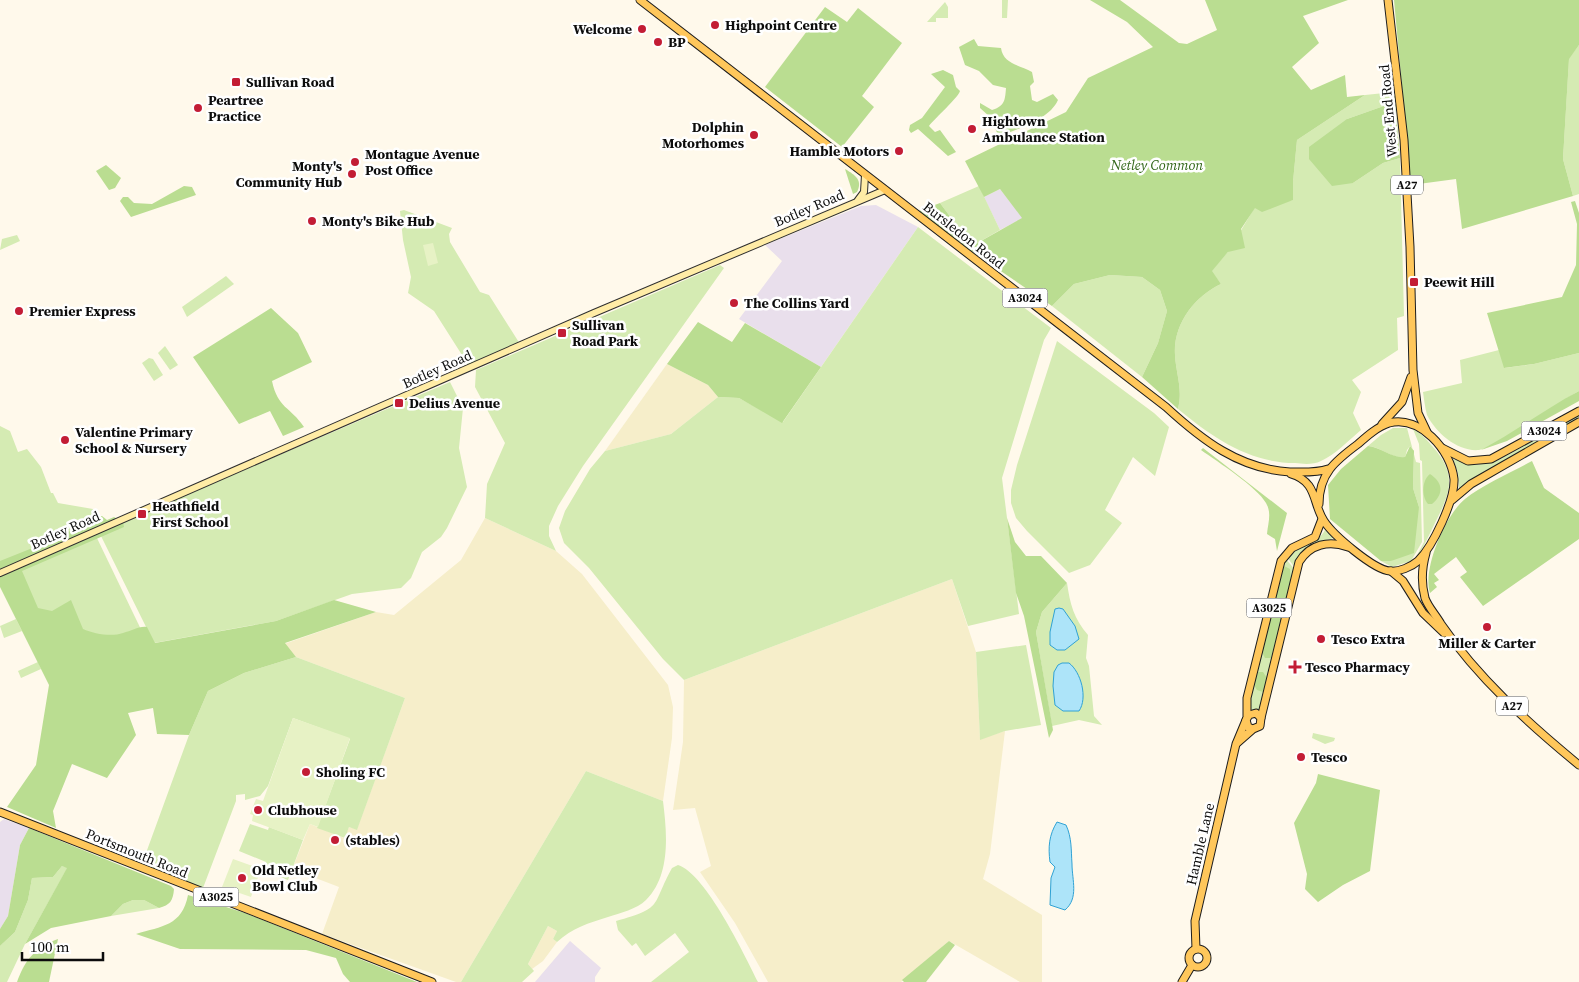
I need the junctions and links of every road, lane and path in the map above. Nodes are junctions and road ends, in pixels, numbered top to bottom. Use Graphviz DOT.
graph roads {
  1 [pos="640,0"];
  2 [pos="1388,0"];
  3 [pos="865,175"];
  4 [pos="884,190"];
  5 [pos="857,201"];
  6 [pos="1413,370"];
  7 [pos="1579,411"];
  8 [pos="1579,422"];
  9 [pos="1376,429"];
  10 [pos="1427,432"];
  11 [pos="1440,447"];
  12 [pos="1328,469"];
  13 [pos="1281,471"];
  14 [pos="1450,503"];
  15 [pos="1319,504"];
  16 [pos="1322,519"];
  17 [pos="1428,547"];
  18 [pos="1352,548"];
  19 [pos="1391,571"];
  20 [pos="0,573"];
  21 [pos="1452,640"];
  22 [pos="1246,718"];
  23 [pos="1261,718"];
  24 [pos="1253,729"];
  25 [pos="1236,744"];
  26 [pos="1579,765"];
  27 [pos="0,812"];
  28 [pos="1196,949"];
  29 [pos="1192,964"];
  30 [pos="432,982"];
  31 [pos="1182,982"];
  1 -- 3 [label="main road, Bursledon Road / A3024"];
  2 -- 6 [label="main road, West End Road / A27"];
  3 -- 4 [label="main road, Bursledon Road / A3024"];
  3 -- 5 [label="main road"];
  4 -- 5 [label="main road, Botley Road"];
  4 -- 13 [label="main road, Bursledon Road / A3024"];
  5 -- 20 [label="main road, Botley Road"];
  6 -- 9 [label="main road, West End Road / A27"];
  6 -- 10 [label="main road, West End Road / A27"];
  7 -- 11 [label="main road, A3024"];
  8 -- 14 [label="main road, A3024"];
  9 -- 10 [label="main road"];
  9 -- 12 [label="main road"];
  10 -- 11 [label="main road"];
  11 -- 14 [label="main road"];
  12 -- 13 [label="main road, Bursledon Road / A3024"];
  12 -- 15 [label="main road"];
  13 -- 15 [label="main road, Bursledon Road / A3024"];
  14 -- 17 [label="main road"];
  15 -- 16 [label="main road"];
  16 -- 18 [label="main road"];
  16 -- 22 [label="main road, Hamble Lane / A3025"];
  17 -- 19 [label="main road"];
  17 -- 21 [label="main road, A27"];
  18 -- 19 [label="main road"];
  18 -- 23 [label="main road, A3025"];
  19 -- 21 [label="main road, A27"];
  21 -- 26 [label="main road, A27"];
  22 -- 23 [label="main road"];
  22 -- 24 [label="main road"];
  22 -- 25 [label="main road, Hamble Lane / A3025"];
  23 -- 24 [label="main road"];
  24 -- 25 [label="main road"];
  25 -- 28 [label="main road, Hamble Lane / A3025"];
  27 -- 30 [label="main road, Portsmouth Road / A3025"];
  28 -- 29 [label="main road"];
  28 -- 29 [label="main road"];
  29 -- 31 [label="main road"];
}
